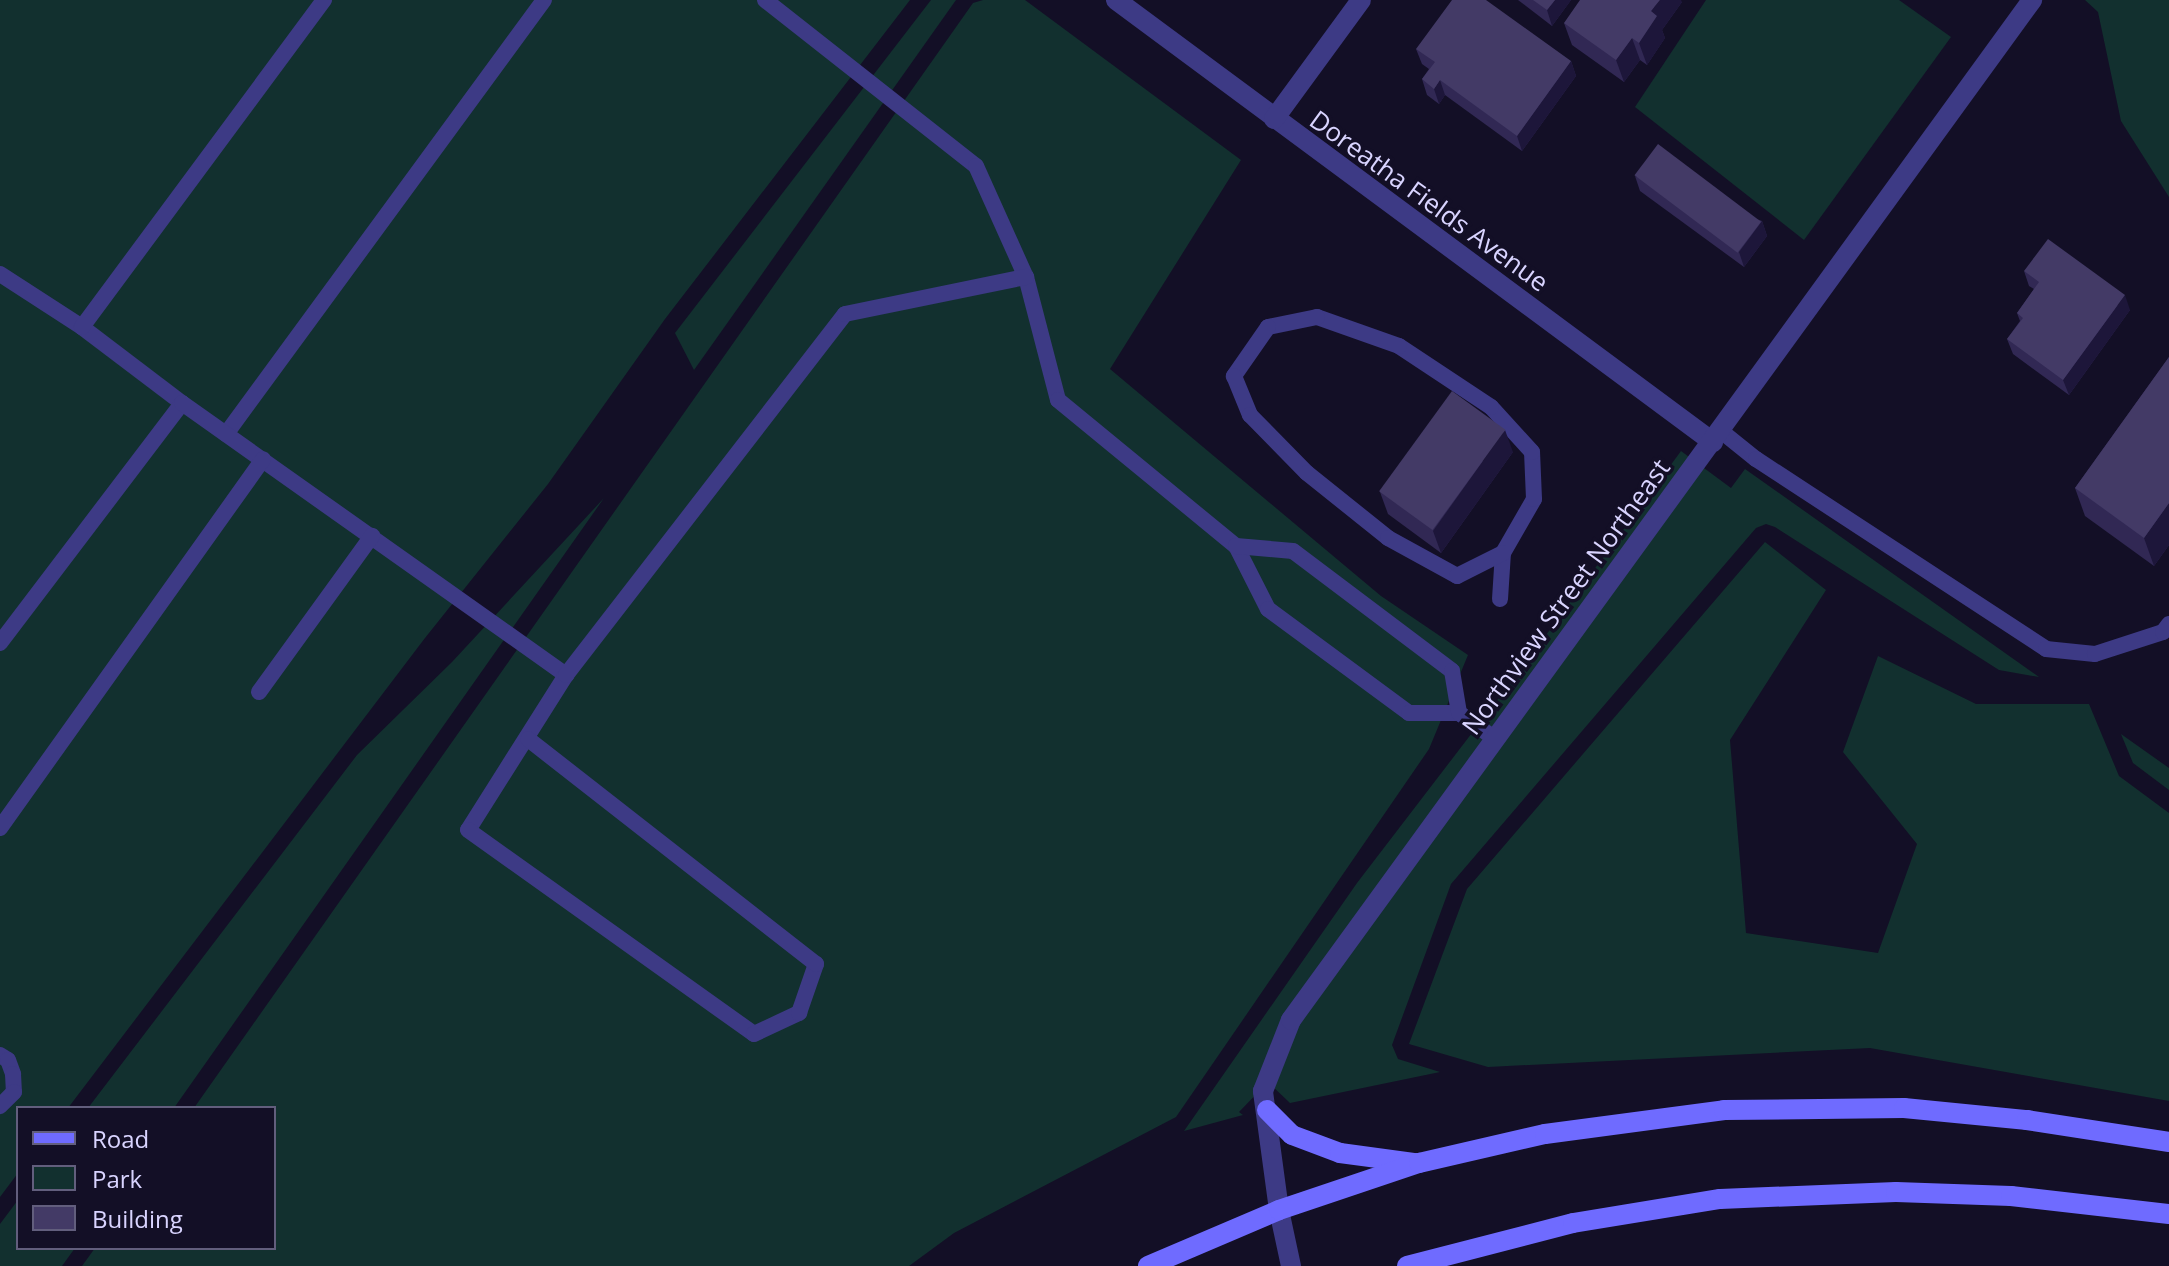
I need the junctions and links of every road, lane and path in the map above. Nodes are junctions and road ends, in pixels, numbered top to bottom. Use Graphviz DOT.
graph roads {
  1 [pos="324,0"];
  2 [pos="544,0"];
  3 [pos="765,0"];
  4 [pos="1116,0"];
  5 [pos="1361,0"];
  6 [pos="2032,0"];
  7 [pos="1274,119"];
  8 [pos="0,274"];
  9 [pos="1026,277"];
  10 [pos="82,327"];
  11 [pos="182,403"];
  12 [pos="226,434"];
  13 [pos="1717,436"];
  14 [pos="263,459"];
  15 [pos="372,536"];
  16 [pos="1236,546"];
  17 [pos="1503,553"];
  18 [pos="1500,599"];
  19 [pos="2169,624"];
  20 [pos="0,643"];
  21 [pos="566,675"];
  22 [pos="259,692"];
  23 [pos="1459,713"];
  24 [pos="1494,738"];
  25 [pos="528,739"];
  26 [pos="0,828"];
  27 [pos="0,1055"];
  28 [pos="0,1106"];
  29 [pos="1267,1110"];
  30 [pos="2169,1142"];
  31 [pos="1419,1163"];
  32 [pos="1279,1210"];
  33 [pos="2169,1214"];
  34 [pos="1148,1266"];
  35 [pos="1291,1266"];
  36 [pos="1407,1266"];
  1 -- 10 [label="lane"];
  2 -- 12 [label="lane"];
  3 -- 9 [label="lane"];
  4 -- 7 [label="street, Doreatha Fields Avenue"];
  5 -- 7 [label="street"];
  6 -- 13 [label="street, Northview Street Northeast"];
  7 -- 13 [label="street, Doreatha Fields Avenue"];
  8 -- 10 [label="lane"];
  9 -- 16 [label="lane"];
  9 -- 21 [label="lane"];
  10 -- 11 [label="lane"];
  11 -- 12 [label="lane"];
  11 -- 20 [label="lane"];
  12 -- 14 [label="lane"];
  13 -- 19 [label="lane"];
  13 -- 24 [label="street, Northview Street Northeast"];
  14 -- 15 [label="lane"];
  14 -- 26 [label="lane"];
  15 -- 21 [label="lane"];
  15 -- 22 [label="lane"];
  16 -- 23 [label="lane"];
  16 -- 23 [label="lane"];
  17 -- 17 [label="lane"];
  17 -- 18 [label="lane"];
  21 -- 25 [label="lane"];
  23 -- 24 [label="lane"];
  24 -- 29 [label="street, Northview Street Northeast"];
  25 -- 25 [label="lane"];
  27 -- 28 [label="lane"];
  29 -- 31 [label="main road"];
  29 -- 32 [label="street, Northview Street Northeast"];
  30 -- 31 [label="main road"];
  31 -- 32 [label="main road"];
  32 -- 34 [label="main road"];
  32 -- 35 [label="street, Northview Street Northeast"];
  33 -- 36 [label="main road"];
}
